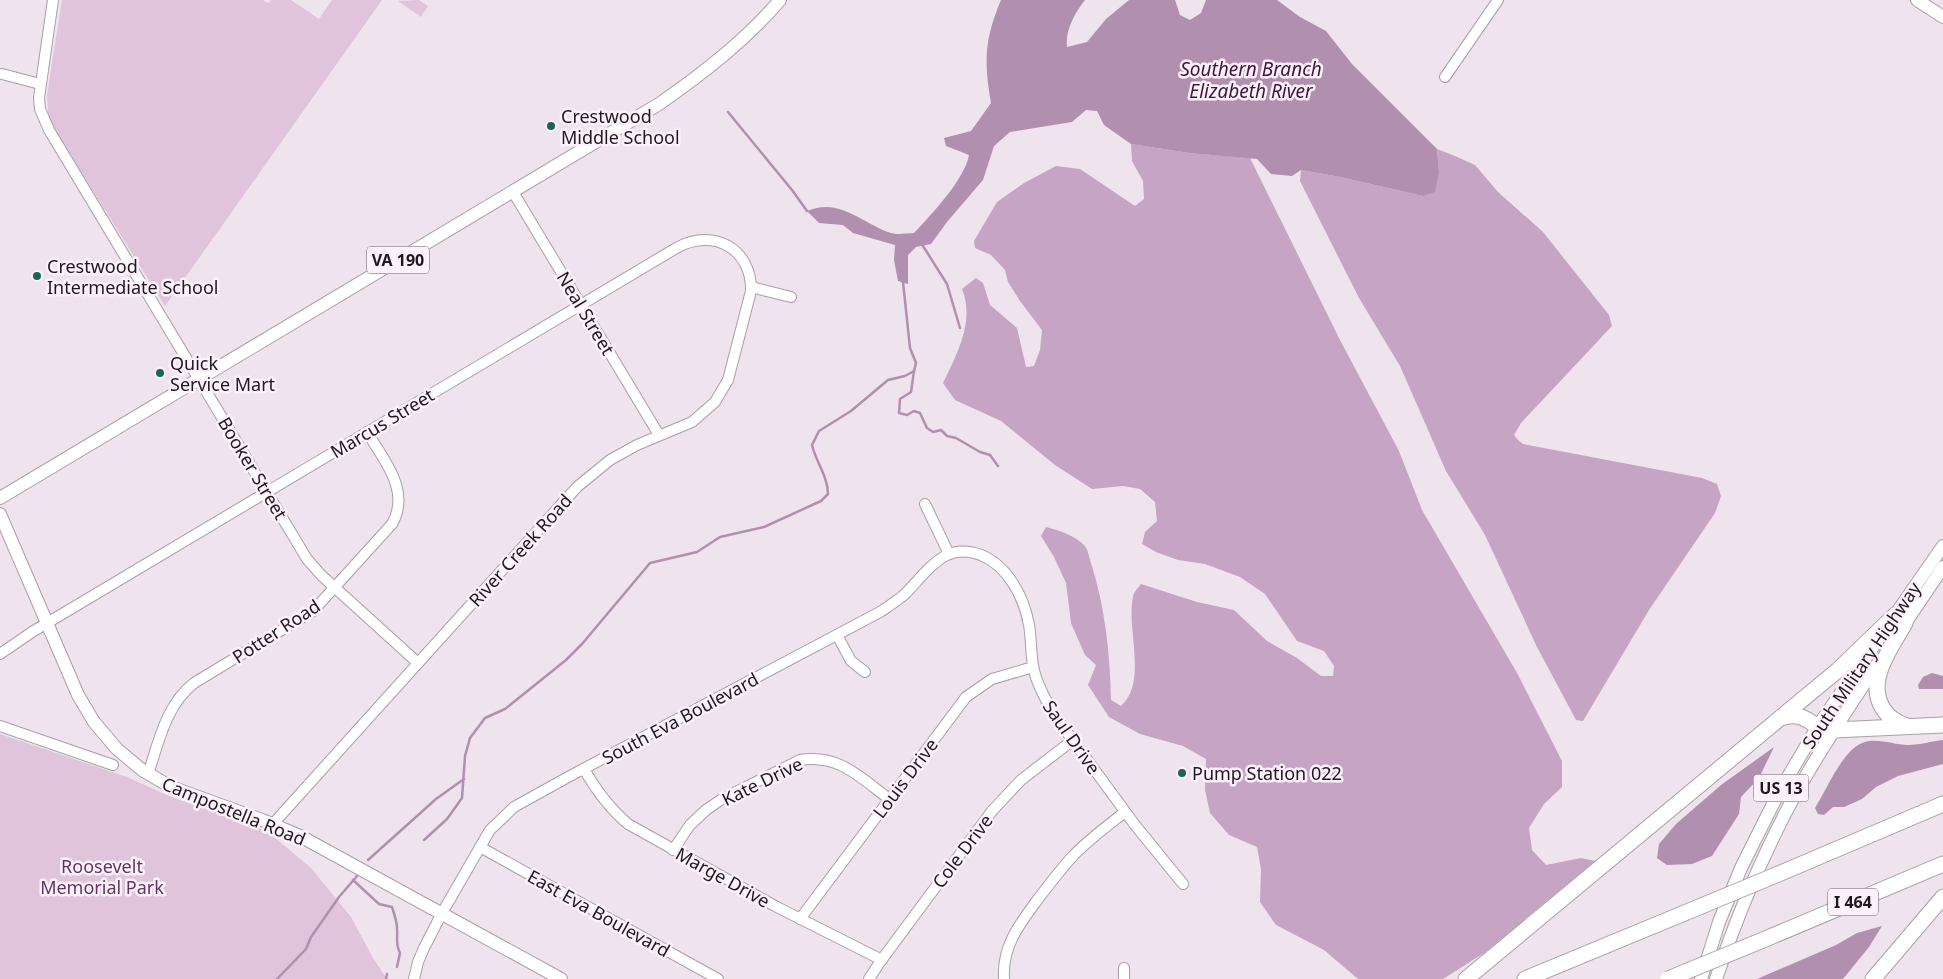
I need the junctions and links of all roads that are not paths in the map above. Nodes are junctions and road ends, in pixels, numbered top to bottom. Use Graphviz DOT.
graph roads {
  1 [pos="53,0"];
  2 [pos="1498,0"];
  3 [pos="1917,0"];
  4 [pos="777,1"];
  5 [pos="1943,17"];
  6 [pos="2,74"];
  7 [pos="1445,77"];
  8 [pos="40,84"];
  9 [pos="513,192"];
  10 [pos="751,287"];
  11 [pos="791,297"];
  12 [pos="580,305"];
  13 [pos="199,379"];
  14 [pos="367,432"];
  15 [pos="658,435"];
  16 [pos="267,492"];
  17 [pos="0,498"];
  18 [pos="925,504"];
  19 [pos="0,514"];
  20 [pos="0,532"];
  21 [pos="13,546"];
  22 [pos="1943,546"];
  23 [pos="949,554"];
  24 [pos="1943,566"];
  25 [pos="335,588"];
  26 [pos="1900,619"];
  27 [pos="46,624"];
  28 [pos="837,635"];
  29 [pos="0,654"];
  30 [pos="418,663"];
  31 [pos="1033,667"];
  32 [pos="865,672"];
  33 [pos="1780,718"];
  34 [pos="1943,725"];
  35 [pos="0,726"];
  36 [pos="1818,726"];
  37 [pos="1910,727"];
  38 [pos="1834,730"];
  39 [pos="1073,740"];
  40 [pos="113,765"];
  41 [pos="584,769"];
  42 [pos="148,774"];
  43 [pos="889,799"];
  44 [pos="1943,804"];
  45 [pos="1126,812"];
  46 [pos="272,825"];
  47 [pos="480,847"];
  48 [pos="673,850"];
  49 [pos="1943,864"];
  50 [pos="1183,884"];
  51 [pos="1943,896"];
  52 [pos="442,913"];
  53 [pos="800,919"];
  54 [pos="882,960"];
  55 [pos="414,979"];
  56 [pos="561,979"];
  57 [pos="718,979"];
  58 [pos="869,979"];
  59 [pos="1004,979"];
  60 [pos="1466,979"];
  61 [pos="1525,979"];
  62 [pos="1668,979"];
  63 [pos="1701,979"];
  64 [pos="1716,979"];
  65 [pos="1872,979"];
  1 -- 8 [label="street, Booker Street"];
  2 -- 7 [label="street"];
  3 -- 5 [label="main road"];
  4 -- 9 [label="main road, VA 190"];
  6 -- 8 [label="street"];
  8 -- 13 [label="street, Booker Street"];
  9 -- 12 [label="street, Neal Street"];
  9 -- 13 [label="main road, VA 190"];
  10 -- 11 [label="street"];
  10 -- 12 [label="street, Marcus Street"];
  10 -- 15 [label="street, River Creek Road"];
  12 -- 14 [label="street, Marcus Street"];
  12 -- 15 [label="street, Neal Street"];
  13 -- 16 [label="street, Booker Street"];
  13 -- 17 [label="main road, VA 190"];
  14 -- 16 [label="street, Marcus Street"];
  14 -- 25 [label="street, Potter Road"];
  15 -- 30 [label="street, River Creek Road"];
  16 -- 25 [label="street, Booker Street"];
  16 -- 27 [label="street, Marcus Street"];
  18 -- 23 [label="street"];
  19 -- 21 [label="main road, Campostella Road"];
  20 -- 21 [label="main road"];
  21 -- 27 [label="main road, Campostella Road"];
  22 -- 26 [label="main road, South Military Highway / US 13"];
  23 -- 28 [label="street, South Eva Boulevard"];
  23 -- 31 [label="street, Saul Drive"];
  24 -- 26 [label="main road, South Military Highway / US 13"];
  25 -- 30 [label="street, Booker Street"];
  25 -- 42 [label="street, Potter Road"];
  26 -- 33 [label="highway"];
  26 -- 36 [label="main road, South Military Highway / US 13"];
  26 -- 37 [label="highway"];
  26 -- 38 [label="main road, South Military Highway / US 13"];
  27 -- 29 [label="street, Marcus Street"];
  27 -- 42 [label="main road, Campostella Road"];
  28 -- 32 [label="street"];
  28 -- 41 [label="street, South Eva Boulevard"];
  30 -- 46 [label="street, River Creek Road"];
  31 -- 39 [label="street, Saul Drive"];
  31 -- 43 [label="street, Louis Drive"];
  33 -- 36 [label="highway"];
  33 -- 60 [label="highway"];
  34 -- 37 [label="highway"];
  35 -- 40 [label="street"];
  36 -- 38 [label="highway"];
  36 -- 63 [label="main road, South Military Highway / US 13"];
  37 -- 38 [label="highway"];
  38 -- 64 [label="main road, South Military Highway / US 13"];
  39 -- 45 [label="street, Saul Drive"];
  39 -- 54 [label="street, Cole Drive"];
  41 -- 47 [label="street, South Eva Boulevard"];
  41 -- 48 [label="street, Marge Drive"];
  42 -- 46 [label="main road, Campostella Road"];
  43 -- 48 [label="street, Kate Drive"];
  43 -- 53 [label="street, Louis Drive"];
  44 -- 61 [label="highway, bridge"];
  45 -- 50 [label="street, Saul Drive"];
  45 -- 59 [label="street"];
  46 -- 52 [label="main road, Campostella Road"];
  47 -- 52 [label="street, South Eva Boulevard"];
  47 -- 57 [label="street, East Eva Boulevard"];
  48 -- 53 [label="street, Marge Drive"];
  49 -- 62 [label="highway, I 464, bridge"];
  51 -- 65 [label="highway"];
  52 -- 55 [label="street, South Eva Boulevard"];
  52 -- 56 [label="main road, Campostella Road"];
  53 -- 54 [label="street, Marge Drive"];
  54 -- 58 [label="street, Cole Drive"];
}
